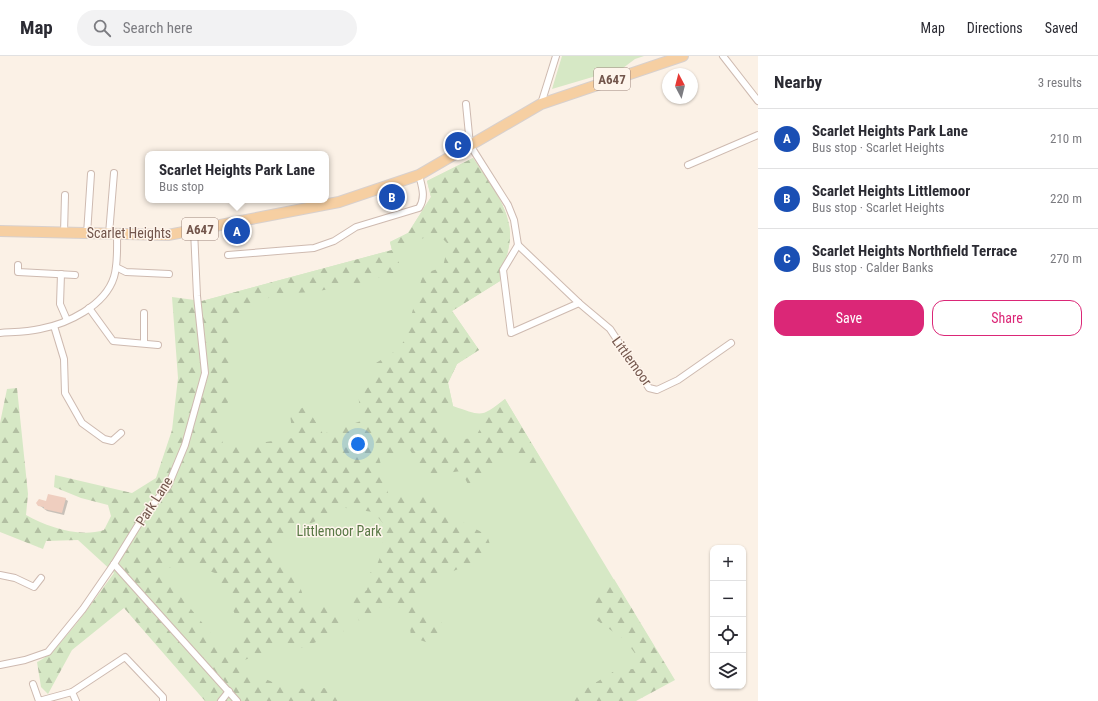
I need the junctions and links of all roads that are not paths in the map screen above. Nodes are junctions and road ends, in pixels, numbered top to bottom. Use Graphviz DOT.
graph roads {
  1 [pos="556,56"];
  2 [pos="683,56"];
  3 [pos="723,56"];
  4 [pos="758,101"];
  5 [pos="466,104"];
  6 [pos="540,104"];
  7 [pos="758,135"];
  8 [pos="470,146"];
  9 [pos="688,165"];
  10 [pos="114,172"];
  11 [pos="91,174"];
  12 [pos="419,175"];
  13 [pos="65,195"];
  14 [pos="194,230"];
  15 [pos="0,231"];
  16 [pos="64,233"];
  17 [pos="88,234"];
  18 [pos="113,234"];
  19 [pos="518,245"];
  20 [pos="228,255"];
  21 [pos="18,265"];
  22 [pos="116,267"];
  23 [pos="61,274"];
  24 [pos="169,274"];
  25 [pos="75,275"];
  26 [pos="579,303"];
  27 [pos="89,308"];
  28 [pos="144,313"];
  29 [pos="67,320"];
  30 [pos="54,326"];
  31 [pos="0,333"];
  32 [pos="144,343"];
  33 [pos="731,343"];
  34 [pos="158,344"];
  35 [pos="121,433"];
  36 [pos="114,564"];
  37 [pos="0,575"];
  38 [pos="40,578"];
  39 [pos="0,665"];
  40 [pos="33,684"];
  41 [pos="72,692"];
  42 [pos="229,692"];
  43 [pos="40,701"];
  44 [pos="76,701"];
  45 [pos="163,701"];
  46 [pos="221,701"];
  47 [pos="237,701"];
  1 -- 6 [label="street"];
  2 -- 6 [label="main road, A647"];
  3 -- 4 [label="street"];
  5 -- 8 [label="street"];
  6 -- 8 [label="main road, A647"];
  7 -- 9 [label="street"];
  8 -- 12 [label="main road, A647"];
  8 -- 19 [label="street"];
  10 -- 18 [label="street"];
  11 -- 17 [label="street"];
  12 -- 14 [label="main road, Scarlet Heights / A647"];
  12 -- 20 [label="street"];
  13 -- 16 [label="street"];
  14 -- 18 [label="main road, Scarlet Heights / A647"];
  14 -- 36 [label="street, Park Lane"];
  15 -- 16 [label="main road, Scarlet Heights / A647"];
  16 -- 17 [label="main road, Scarlet Heights / A647"];
  17 -- 18 [label="main road, Scarlet Heights / A647"];
  18 -- 22 [label="street"];
  19 -- 26 [label="street, Littlemoor"];
  19 -- 26 [label="street"];
  21 -- 23 [label="street"];
  22 -- 24 [label="street"];
  22 -- 27 [label="street"];
  23 -- 25 [label="street"];
  23 -- 29 [label="street"];
  26 -- 33 [label="street, Littlemoor"];
  27 -- 29 [label="street"];
  27 -- 32 [label="street"];
  28 -- 32 [label="street"];
  29 -- 30 [label="street"];
  30 -- 31 [label="street"];
  30 -- 35 [label="street"];
  32 -- 34 [label="street"];
  36 -- 39 [label="street, Park Lane"];
  36 -- 42 [label="street"];
  37 -- 38 [label="street"];
  40 -- 43 [label="street"];
  41 -- 43 [label="street"];
  41 -- 44 [label="street"];
  41 -- 45 [label="street"];
  42 -- 46 [label="street"];
  42 -- 47 [label="street"];
}
